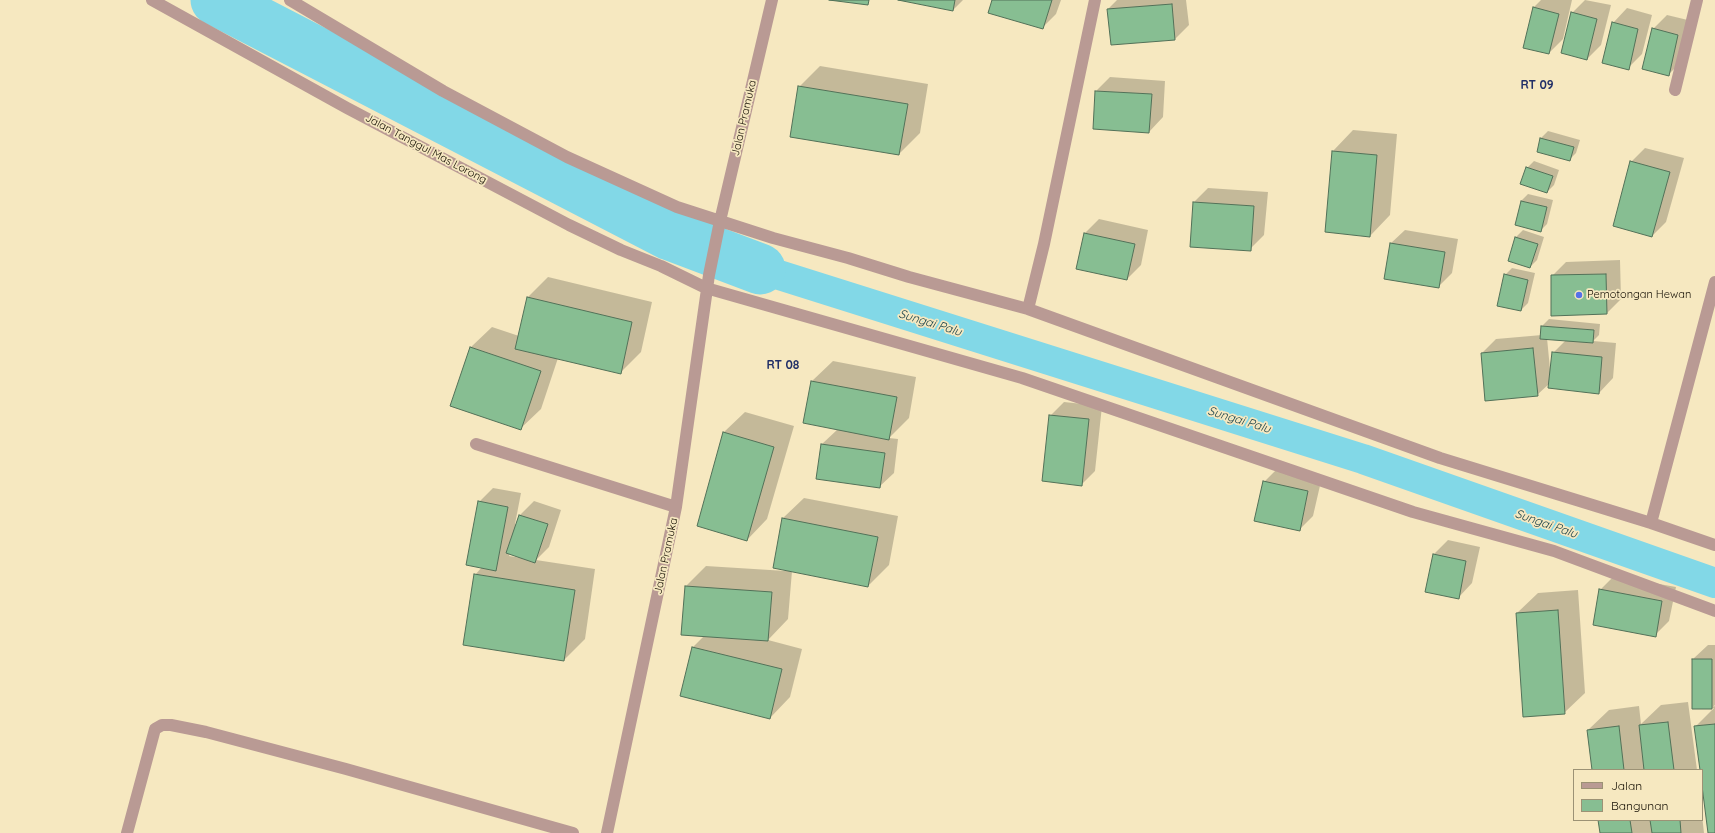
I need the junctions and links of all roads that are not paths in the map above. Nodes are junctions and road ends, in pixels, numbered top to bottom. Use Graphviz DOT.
graph roads {
  1 [pos="152,0"];
  2 [pos="290,0"];
  3 [pos="772,0"];
  4 [pos="1095,0"];
  5 [pos="1697,0"];
  6 [pos="1675,90"];
  7 [pos="720,221"];
  8 [pos="1715,282"];
  9 [pos="706,288"];
  10 [pos="1028,309"];
  11 [pos="476,444"];
  12 [pos="676,508"];
  13 [pos="1651,523"];
  14 [pos="1715,545"];
  15 [pos="1715,611"];
  16 [pos="127,833"];
  17 [pos="573,833"];
  18 [pos="607,833"];
  1 -- 9 [label="street, Jalan Tanggul Mas Lorong"];
  2 -- 7 [label="street"];
  3 -- 7 [label="street, Jalan Pramuka"];
  4 -- 10 [label="street"];
  5 -- 6 [label="street"];
  7 -- 9 [label="street, Jalan Pramuka"];
  7 -- 10 [label="street"];
  8 -- 13 [label="street"];
  9 -- 12 [label="street, Jalan Pramuka"];
  9 -- 15 [label="street, Jalan Tanggul Mas Lorong"];
  10 -- 13 [label="street"];
  11 -- 12 [label="street"];
  12 -- 18 [label="street, Jalan Pramuka"];
  13 -- 14 [label="street"];
  16 -- 17 [label="street"];
}
